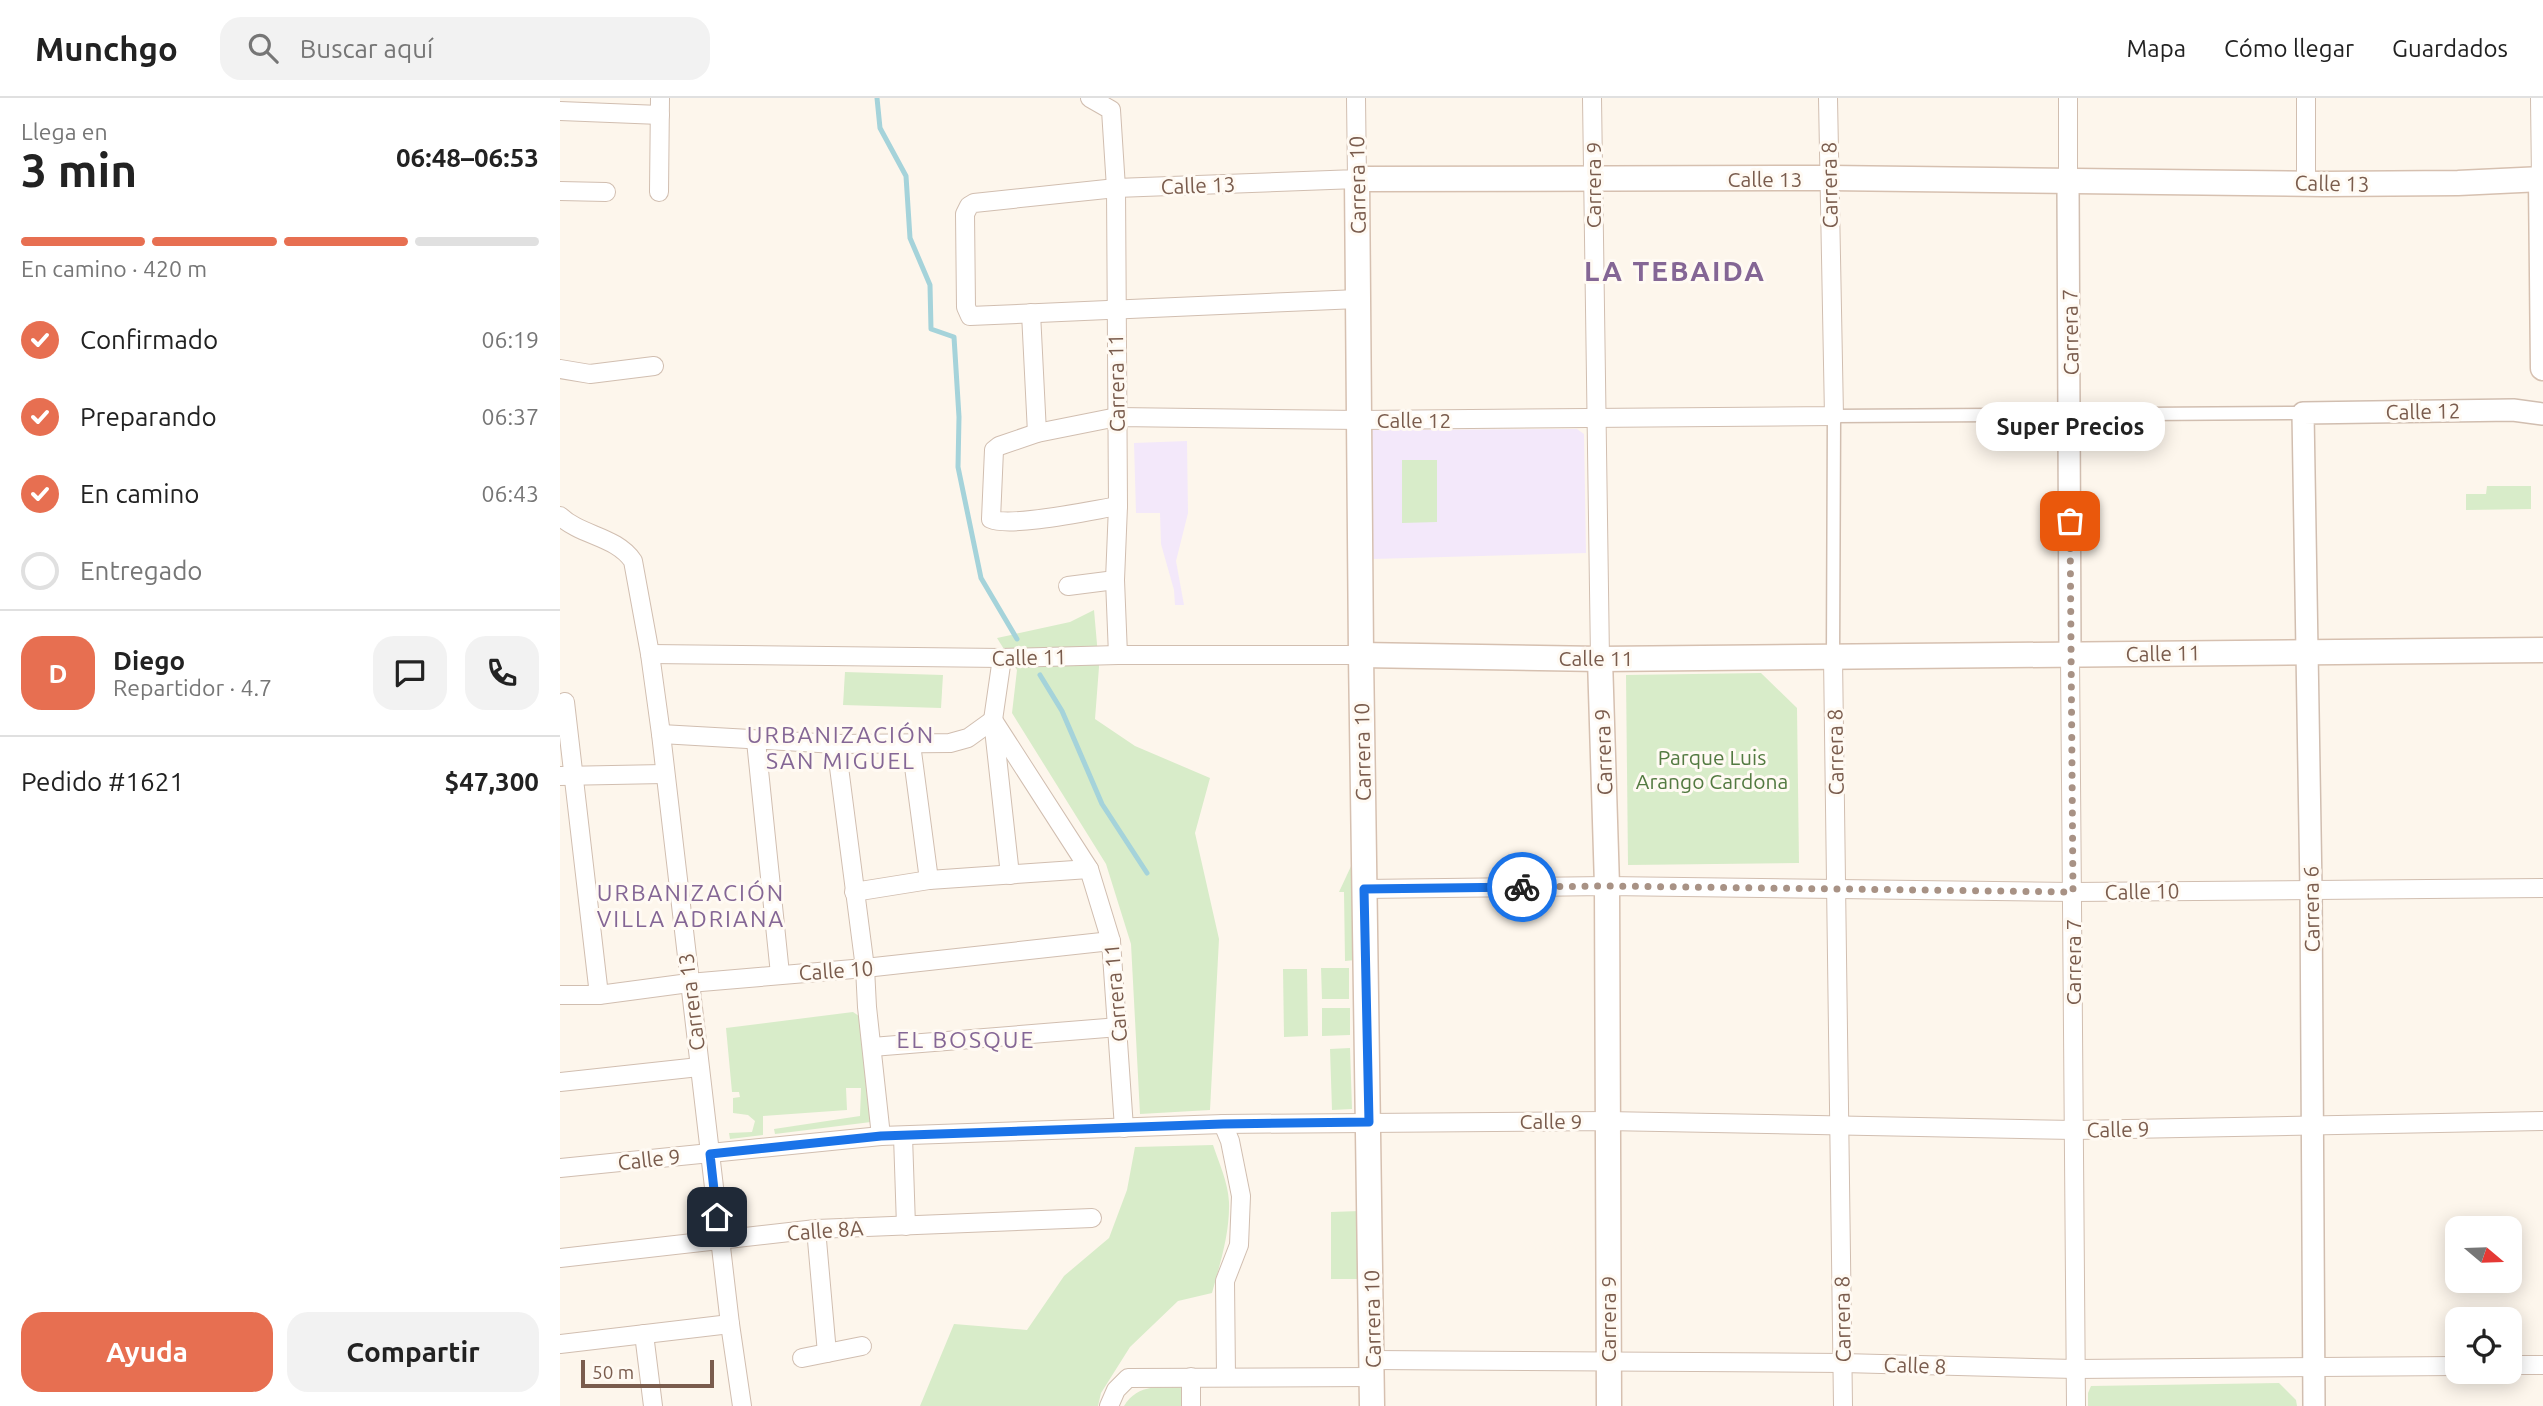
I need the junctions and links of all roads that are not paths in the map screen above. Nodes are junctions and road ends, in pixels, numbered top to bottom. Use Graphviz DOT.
graph roads {
  1 [pos="1090,98"];
  2 [pos="1356,98"];
  3 [pos="1592,98"];
  4 [pos="1828,98"];
  5 [pos="2068,98"];
  6 [pos="2306,98"];
  7 [pos="2540,98"];
  8 [pos="660,107"];
  9 [pos="560,111"];
  10 [pos="1829,178"];
  11 [pos="1357,179"];
  12 [pos="1592,179"];
  13 [pos="2542,179"];
  14 [pos="2068,182"];
  15 [pos="2306,182"];
  16 [pos="1116,188"];
  17 [pos="560,191"];
  18 [pos="606,192"];
  19 [pos="659,192"];
  20 [pos="1358,299"];
  21 [pos="1115,310"];
  22 [pos="1031,313"];
  23 [pos="654,366"];
  24 [pos="2543,368"];
  25 [pos="560,369"];
  26 [pos="2303,413"];
  27 [pos="2070,414"];
  28 [pos="2543,414"];
  29 [pos="1834,416"];
  30 [pos="1117,417"];
  31 [pos="1595,419"];
  32 [pos="1360,420"];
  33 [pos="1037,433"];
  34 [pos="1118,506"];
  35 [pos="560,516"];
  36 [pos="1115,580"];
  37 [pos="1068,586"];
  38 [pos="2543,650"];
  39 [pos="2306,651"];
  40 [pos="650,653"];
  41 [pos="1118,655"];
  42 [pos="1361,655"];
  43 [pos="2070,655"];
  44 [pos="1833,657"];
  45 [pos="1002,658"];
  46 [pos="1600,659"];
  47 [pos="565,702"];
  48 [pos="993,720"];
  49 [pos="661,734"];
  50 [pos="756,741"];
  51 [pos="836,744"];
  52 [pos="911,744"];
  53 [pos="664,774"];
  54 [pos="568,776"];
  55 [pos="1089,869"];
  56 [pos="1010,875"];
  57 [pos="929,880"];
  58 [pos="1607,886"];
  59 [pos="2543,888"];
  60 [pos="1364,889"];
  61 [pos="2311,889"];
  62 [pos="1837,890"];
  63 [pos="855,892"];
  64 [pos="2073,892"];
  65 [pos="1111,941"];
  66 [pos="865,968"];
  67 [pos="780,974"];
  68 [pos="689,983"];
  69 [pos="560,995"];
  70 [pos="599,995"];
  71 [pos="1119,1027"];
  72 [pos="872,1047"];
  73 [pos="699,1067"];
  74 [pos="560,1082"];
  75 [pos="1606,1121"];
  76 [pos="2543,1121"];
  77 [pos="1369,1122"];
  78 [pos="1223,1124"];
  79 [pos="1839,1125"];
  80 [pos="2312,1126"];
  81 [pos="1124,1128"];
  82 [pos="2074,1130"];
  83 [pos="881,1136"];
  84 [pos="903,1136"];
  85 [pos="710,1154"];
  86 [pos="560,1168"];
  87 [pos="1092,1218"];
  88 [pos="906,1226"];
  89 [pos="816,1229"];
  90 [pos="720,1239"];
  91 [pos="560,1258"];
  92 [pos="730,1324"];
  93 [pos="644,1334"];
  94 [pos="560,1344"];
  95 [pos="862,1346"];
  96 [pos="827,1353"];
  97 [pos="802,1358"];
  98 [pos="1608,1360"];
  99 [pos="1843,1363"];
  100 [pos="2522,1365"];
  101 [pos="2543,1365"];
  102 [pos="2445,1366"];
  103 [pos="1373,1368"];
  104 [pos="2075,1369"];
  105 [pos="2314,1369"];
  106 [pos="1191,1377"];
  107 [pos="1226,1377"];
  108 [pos="1112,1398"];
  109 [pos="653,1406"];
  110 [pos="742,1406"];
  111 [pos="1191,1406"];
  112 [pos="1372,1406"];
  113 [pos="1609,1406"];
  114 [pos="1843,1406"];
  115 [pos="2076,1406"];
  116 [pos="2314,1406"];
  1 -- 16 [label="street, Carrera 11"];
  2 -- 11 [label="street, Carrera 10"];
  3 -- 12 [label="street, Carrera 9"];
  4 -- 10 [label="street, Carrera 8"];
  5 -- 14 [label="street, Carrera 7"];
  6 -- 15 [label="street"];
  7 -- 13 [label="street"];
  8 -- 9 [label="street"];
  8 -- 19 [label="street"];
  10 -- 12 [label="main road, Calle 13"];
  10 -- 14 [label="main road, Calle 13"];
  10 -- 29 [label="street, Carrera 8"];
  11 -- 12 [label="main road, Calle 13"];
  11 -- 16 [label="street, Calle 13"];
  11 -- 20 [label="main road, Carrera 10"];
  12 -- 31 [label="street, Carrera 9"];
  13 -- 15 [label="main road, Calle 13"];
  13 -- 24 [label="main road"];
  14 -- 15 [label="main road, Calle 13"];
  14 -- 27 [label="street, Carrera 7"];
  16 -- 21 [label="street, Carrera 11"];
  16 -- 22 [label="street, Calle 13"];
  17 -- 18 [label="street"];
  20 -- 21 [label="street"];
  20 -- 32 [label="main road, Carrera 10"];
  21 -- 22 [label="street"];
  21 -- 30 [label="street, Carrera 11"];
  22 -- 33 [label="street"];
  23 -- 25 [label="street"];
  26 -- 27 [label="street"];
  26 -- 28 [label="street, Calle 12"];
  26 -- 39 [label="street, Carrera 6"];
  27 -- 29 [label="street"];
  27 -- 43 [label="street, Carrera 7"];
  29 -- 31 [label="street, Calle 12"];
  29 -- 44 [label="street, Carrera 8"];
  30 -- 32 [label="street, Calle 12"];
  30 -- 33 [label="street, Calle 12"];
  30 -- 34 [label="street, Carrera 11"];
  31 -- 32 [label="street, Calle 12"];
  31 -- 46 [label="street, Carrera 9"];
  32 -- 42 [label="main road, Carrera 10"];
  33 -- 34 [label="street, Calle 12"];
  34 -- 36 [label="street, Carrera 11"];
  35 -- 40 [label="street, Carrera 13"];
  36 -- 37 [label="street"];
  36 -- 41 [label="street, Carrera 11"];
  38 -- 39 [label="main road, Calle 11"];
  39 -- 43 [label="main road, Calle 11"];
  39 -- 61 [label="street, Carrera 6"];
  40 -- 45 [label="street, Calle 11"];
  40 -- 49 [label="street, Carrera 13"];
  41 -- 42 [label="street, Calle 11"];
  41 -- 45 [label="street, Calle 11"];
  42 -- 46 [label="main road, Calle 11"];
  42 -- 60 [label="main road, Carrera 10"];
  43 -- 44 [label="main road, Calle 11"];
  43 -- 64 [label="street, Carrera 7"];
  44 -- 46 [label="main road, Calle 11"];
  44 -- 62 [label="street, Carrera 8"];
  45 -- 48 [label="street"];
  46 -- 58 [label="main road, Carrera 9"];
  47 -- 54 [label="street"];
  48 -- 52 [label="street"];
  48 -- 55 [label="street, Carrera 11"];
  48 -- 56 [label="street"];
  49 -- 50 [label="street"];
  49 -- 53 [label="street, Carrera 13"];
  50 -- 51 [label="street"];
  50 -- 67 [label="street"];
  51 -- 52 [label="street"];
  51 -- 63 [label="street"];
  52 -- 57 [label="street"];
  53 -- 54 [label="street"];
  53 -- 68 [label="street, Carrera 13"];
  54 -- 70 [label="street"];
  55 -- 56 [label="street"];
  55 -- 65 [label="street, Carrera 11"];
  56 -- 57 [label="street"];
  57 -- 63 [label="street"];
  58 -- 60 [label="street, Calle 10"];
  58 -- 62 [label="street, Calle 10"];
  58 -- 75 [label="main road, Carrera 9"];
  59 -- 61 [label="street, Calle 10"];
  60 -- 77 [label="main road, Carrera 10"];
  61 -- 64 [label="street, Calle 10"];
  61 -- 80 [label="street, Carrera 6"];
  62 -- 64 [label="street, Calle 10"];
  62 -- 79 [label="street, Carrera 8"];
  63 -- 66 [label="street"];
  64 -- 82 [label="street, Carrera 7"];
  65 -- 66 [label="street, Calle 10"];
  65 -- 71 [label="street, Carrera 11"];
  66 -- 67 [label="street, Calle 10"];
  66 -- 72 [label="street"];
  67 -- 68 [label="street, Calle 10"];
  68 -- 70 [label="street, Calle 10"];
  68 -- 73 [label="street, Carrera 13"];
  69 -- 70 [label="street, Calle 10"];
  71 -- 72 [label="street"];
  71 -- 81 [label="street, Carrera 11"];
  72 -- 83 [label="street"];
  73 -- 74 [label="street"];
  73 -- 85 [label="street, Carrera 13"];
  75 -- 77 [label="street, Calle 9"];
  75 -- 79 [label="street, Calle 9"];
  75 -- 98 [label="main road, Carrera 9"];
  76 -- 80 [label="street, Calle 9"];
  77 -- 78 [label="street, Calle 9"];
  77 -- 103 [label="main road, Carrera 10"];
  78 -- 81 [label="street, Calle 9"];
  78 -- 107 [label="street"];
  79 -- 82 [label="street, Calle 9"];
  79 -- 99 [label="street, Carrera 8"];
  80 -- 82 [label="street, Calle 9"];
  80 -- 105 [label="street, Carrera 6"];
  81 -- 84 [label="street, Calle 9"];
  82 -- 104 [label="street, Carrera 7"];
  83 -- 84 [label="street, Calle 9"];
  83 -- 85 [label="street, Calle 9"];
  84 -- 88 [label="street"];
  85 -- 86 [label="street, Calle 9"];
  85 -- 90 [label="street, Carrera 13"];
  87 -- 88 [label="street, Calle 8A"];
  88 -- 89 [label="street, Calle 8A"];
  89 -- 90 [label="street, Calle 8A"];
  89 -- 96 [label="street"];
  90 -- 91 [label="street, Calle 8A"];
  90 -- 92 [label="street, Carrera 13"];
  92 -- 93 [label="street"];
  92 -- 110 [label="street, Carrera 13"];
  93 -- 94 [label="street"];
  93 -- 109 [label="street"];
  95 -- 96 [label="street"];
  96 -- 97 [label="street"];
  98 -- 99 [label="street, Calle 8"];
  98 -- 103 [label="street, Calle 8"];
  98 -- 113 [label="main road, Carrera 9"];
  99 -- 104 [label="street, Calle 8"];
  99 -- 114 [label="street, Carrera 8"];
  100 -- 101 [label="street"];
  102 -- 105 [label="street, Calle 8"];
  103 -- 107 [label="street, Calle 8"];
  103 -- 112 [label="main road, Carrera 10"];
  104 -- 105 [label="street, Calle 8"];
  104 -- 115 [label="street, Carrera 7"];
  105 -- 116 [label="street, Carrera 6"];
  106 -- 107 [label="street, Calle 8"];
  106 -- 108 [label="street, Calle 8"];
  106 -- 111 [label="street"];
}
